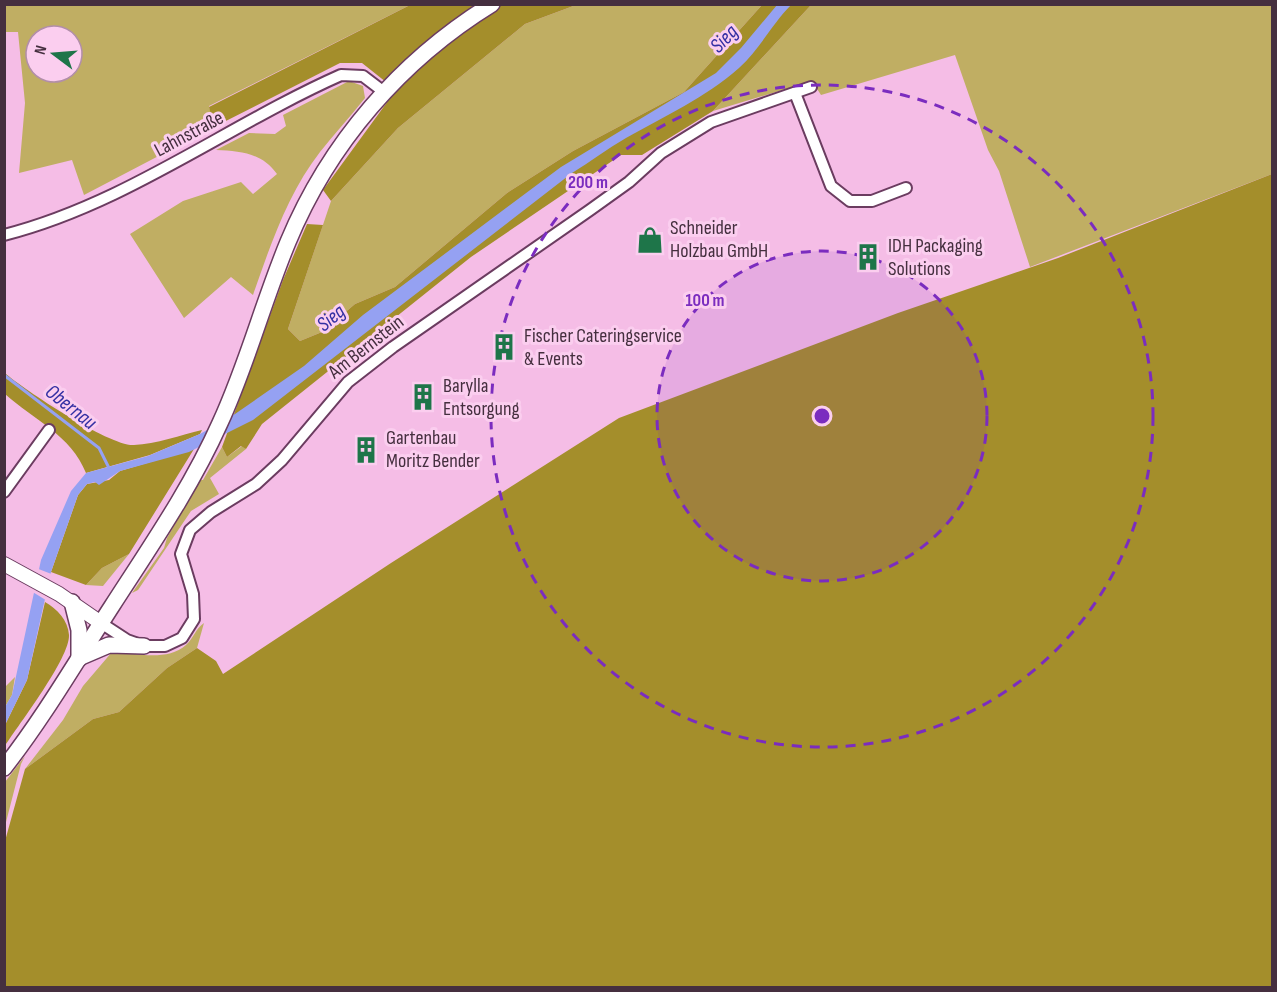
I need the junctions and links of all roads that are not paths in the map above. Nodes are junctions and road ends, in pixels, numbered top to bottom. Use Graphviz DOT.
graph roads {
  1 [pos="492,4"];
  2 [pos="811,87"];
  3 [pos="384,92"];
  4 [pos="795,93"];
  5 [pos="906,188"];
  6 [pos="4,235"];
  7 [pos="49,430"];
  8 [pos="4,492"];
  9 [pos="4,564"];
  10 [pos="66,598"];
  11 [pos="101,623"];
  12 [pos="144,646"];
  13 [pos="79,659"];
  14 [pos="4,768"];
  1 -- 3 [label="main road"];
  2 -- 4 [label="street, Am Bernstein"];
  3 -- 6 [label="street, Lahnstraße"];
  3 -- 11 [label="main road"];
  4 -- 5 [label="street"];
  4 -- 12 [label="street, Am Bernstein"];
  7 -- 8 [label="street"];
  9 -- 10 [label="street"];
  10 -- 11 [label="street"];
  10 -- 13 [label="main road"];
  11 -- 12 [label="street"];
  11 -- 13 [label="main road"];
  12 -- 13 [label="main road"];
  13 -- 14 [label="main road"];
}
